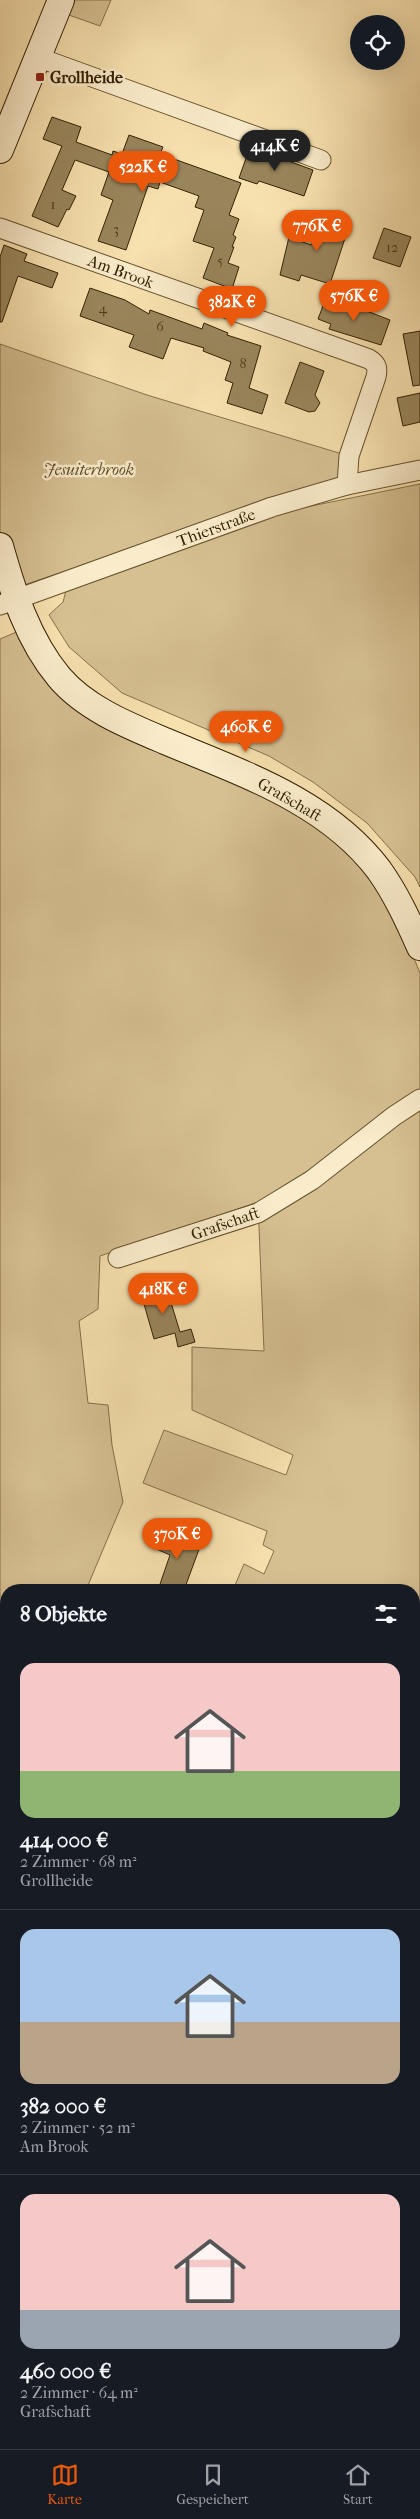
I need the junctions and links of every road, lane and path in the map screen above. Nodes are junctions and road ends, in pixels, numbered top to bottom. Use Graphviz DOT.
graph roads {
  1 [pos="61,0"];
  2 [pos="37,57"];
  3 [pos="0,150"];
  4 [pos="321,160"];
  5 [pos="0,228"];
  6 [pos="420,470"];
  7 [pos="347,485"];
  8 [pos="0,546"];
  9 [pos="8,602"];
  10 [pos="420,947"];
  11 [pos="420,1099"];
  12 [pos="118,1258"];
  1 -- 2 [label="street"];
  2 -- 3 [label="street"];
  2 -- 4 [label="street"];
  5 -- 7 [label="street, Am Brook"];
  6 -- 7 [label="street, Thierstraße"];
  7 -- 9 [label="street, Thierstraße"];
  8 -- 9 [label="street, Grafschaft"];
  9 -- 10 [label="street, Grafschaft"];
  11 -- 12 [label="street, Grafschaft"];
}
